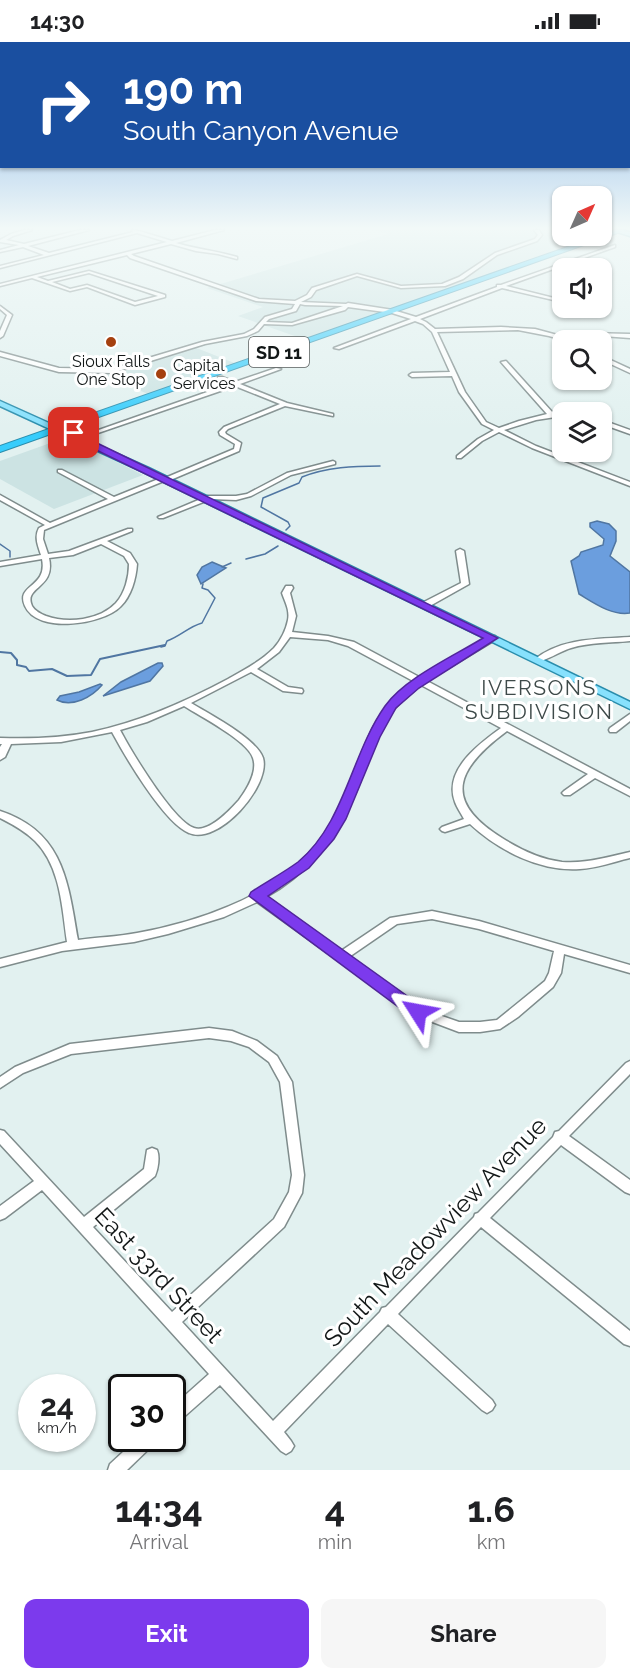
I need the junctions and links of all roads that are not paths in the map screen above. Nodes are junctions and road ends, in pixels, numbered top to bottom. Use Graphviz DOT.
graph roads {
  1 [pos="115,297"];
  2 [pos="161,297"];
  3 [pos="252,297"];
  4 [pos="308,297"];
  5 [pos="314,297"];
  6 [pos="443,297"];
  7 [pos="472,297"];
  8 [pos="299,301"];
  9 [pos="312,302"];
  10 [pos="348,304"];
  11 [pos="0,307"];
  12 [pos="396,313"];
  13 [pos="416,319"];
  14 [pos="263,323"];
  15 [pos="434,331"];
  16 [pos="612,335"];
  17 [pos="0,336"];
  18 [pos="630,336"];
  19 [pos="552,337"];
  20 [pos="337,348"];
  21 [pos="0,354"];
  22 [pos="504,362"];
  23 [pos="612,363"];
  24 [pos="278,369"];
  25 [pos="630,371"];
  26 [pos="454,374"];
  27 [pos="412,375"];
  28 [pos="220,378"];
  29 [pos="234,384"];
  30 [pos="0,397"];
  31 [pos="0,403"];
  32 [pos="285,404"];
  33 [pos="331,415"];
  34 [pos="551,415"];
  35 [pos="612,426"];
  36 [pos="63,430"];
  37 [pos="497,430"];
  38 [pos="96,432"];
  39 [pos="630,432"];
  40 [pos="0,449"];
  41 [pos="0,455"];
  42 [pos="459,457"];
  43 [pos="333,464"];
  44 [pos="60,471"];
  45 [pos="165,479"];
  46 [pos="630,484"];
  47 [pos="0,498"];
  48 [pos="113,499"];
  49 [pos="204,499"];
  50 [pos="162,517"];
  51 [pos="48,524"];
  52 [pos="130,530"];
  53 [pos="103,542"];
  54 [pos="460,551"];
  55 [pos="45,559"];
  56 [pos="0,564"];
  57 [pos="289,588"];
  58 [pos="425,605"];
  59 [pos="288,634"];
  60 [pos="492,638"];
  61 [pos="630,639"];
  62 [pos="537,660"];
  63 [pos="251,669"];
  64 [pos="421,682"];
  65 [pos="299,691"];
  66 [pos="186,704"];
  67 [pos="630,706"];
  68 [pos="630,717"];
  69 [pos="507,727"];
  70 [pos="114,730"];
  71 [pos="613,730"];
  72 [pos="3,741"];
  73 [pos="0,757"];
  74 [pos="594,774"];
  75 [pos="567,793"];
  76 [pos="630,793"];
  77 [pos="0,814"];
  78 [pos="470,820"];
  79 [pos="445,829"];
  80 [pos="630,855"];
  81 [pos="257,896"];
  82 [pos="72,945"];
  83 [pos="560,948"];
  84 [pos="340,957"];
  85 [pos="0,963"];
  86 [pos="630,969"];
  87 [pos="630,1066"];
  88 [pos="0,1083"];
  89 [pos="0,1135"];
  90 [pos="560,1136"];
  91 [pos="152,1154"];
  92 [pos="43,1182"];
  93 [pos="630,1188"];
  94 [pos="0,1214"];
  95 [pos="480,1218"];
  96 [pos="84,1226"];
  97 [pos="387,1313"];
  98 [pos="172,1322"];
  99 [pos="629,1339"];
  100 [pos="220,1374"];
  101 [pos="186,1405"];
  102 [pos="487,1405"];
  103 [pos="273,1432"];
  104 [pos="286,1446"];
  105 [pos="135,1452"];
  106 [pos="116,1470"];
  1 -- 2 [label="street"];
  3 -- 8 [label="street"];
  4 -- 8 [label="street"];
  5 -- 9 [label="street"];
  6 -- 12 [label="highway, SD 11"];
  7 -- 13 [label="street"];
  8 -- 9 [label="street"];
  8 -- 14 [label="street"];
  9 -- 10 [label="street"];
  9 -- 12 [label="street"];
  9 -- 14 [label="street"];
  10 -- 12 [label="street"];
  10 -- 14 [label="street"];
  11 -- 17 [label="street"];
  12 -- 13 [label="street"];
  12 -- 28 [label="highway, SD 11"];
  12 -- 36 [label="highway, SD 11"];
  13 -- 15 [label="street"];
  13 -- 20 [label="street"];
  14 -- 21 [label="street"];
  15 -- 19 [label="street"];
  15 -- 26 [label="street"];
  16 -- 18 [label="street"];
  22 -- 34 [label="street"];
  23 -- 25 [label="street"];
  24 -- 29 [label="street"];
  26 -- 27 [label="street"];
  26 -- 37 [label="street"];
  28 -- 29 [label="street"];
  28 -- 36 [label="highway, SD 11"];
  29 -- 32 [label="street"];
  29 -- 38 [label="street"];
  30 -- 36 [label="main road"];
  31 -- 36 [label="main road"];
  32 -- 33 [label="street"];
  32 -- 45 [label="street"];
  34 -- 37 [label="street"];
  35 -- 39 [label="street"];
  36 -- 40 [label="highway, SD 11"];
  36 -- 41 [label="highway, SD 11"];
  36 -- 45 [label="main road"];
  37 -- 42 [label="street"];
  37 -- 46 [label="street"];
  43 -- 49 [label="street"];
  44 -- 48 [label="street"];
  45 -- 48 [label="street"];
  45 -- 49 [label="main road"];
  47 -- 51 [label="street"];
  48 -- 51 [label="street"];
  49 -- 50 [label="street"];
  49 -- 58 [label="main road"];
  51 -- 55 [label="street"];
  52 -- 53 [label="street"];
  53 -- 55 [label="street"];
  53 -- 55 [label="street"];
  54 -- 58 [label="street"];
  55 -- 56 [label="street"];
  57 -- 59 [label="street"];
  58 -- 60 [label="main road"];
  59 -- 63 [label="street"];
  59 -- 64 [label="street"];
  60 -- 62 [label="main road"];
  60 -- 64 [label="street"];
  61 -- 62 [label="street"];
  62 -- 67 [label="main road"];
  63 -- 65 [label="street"];
  63 -- 66 [label="street"];
  64 -- 69 [label="street"];
  64 -- 81 [label="street"];
  66 -- 70 [label="street"];
  66 -- 70 [label="street"];
  68 -- 71 [label="street"];
  69 -- 74 [label="street"];
  69 -- 78 [label="street"];
  70 -- 72 [label="street"];
  72 -- 73 [label="street"];
  74 -- 75 [label="street"];
  74 -- 76 [label="street"];
  77 -- 82 [label="street"];
  78 -- 79 [label="street"];
  78 -- 80 [label="street"];
  81 -- 82 [label="street"];
  81 -- 84 [label="street"];
  82 -- 85 [label="street"];
  83 -- 84 [label="street"];
  83 -- 84 [label="street"];
  83 -- 86 [label="street"];
  87 -- 90 [label="street, South Meadowview Avenue"];
  88 -- 98 [label="street"];
  89 -- 92 [label="street, East 33rd Street"];
  90 -- 93 [label="street"];
  90 -- 95 [label="street, South Meadowview Avenue"];
  91 -- 96 [label="street"];
  92 -- 94 [label="street"];
  92 -- 96 [label="street, East 33rd Street"];
  95 -- 97 [label="street, South Meadowview Avenue"];
  95 -- 99 [label="street"];
  96 -- 98 [label="street, East 33rd Street"];
  97 -- 102 [label="street"];
  97 -- 103 [label="street, South Meadowview Avenue"];
  98 -- 100 [label="street, East 33rd Street"];
  100 -- 101 [label="street"];
  100 -- 103 [label="street, East 33rd Street"];
  103 -- 104 [label="street, East 33rd Street"];
  105 -- 106 [label="street"];
}
